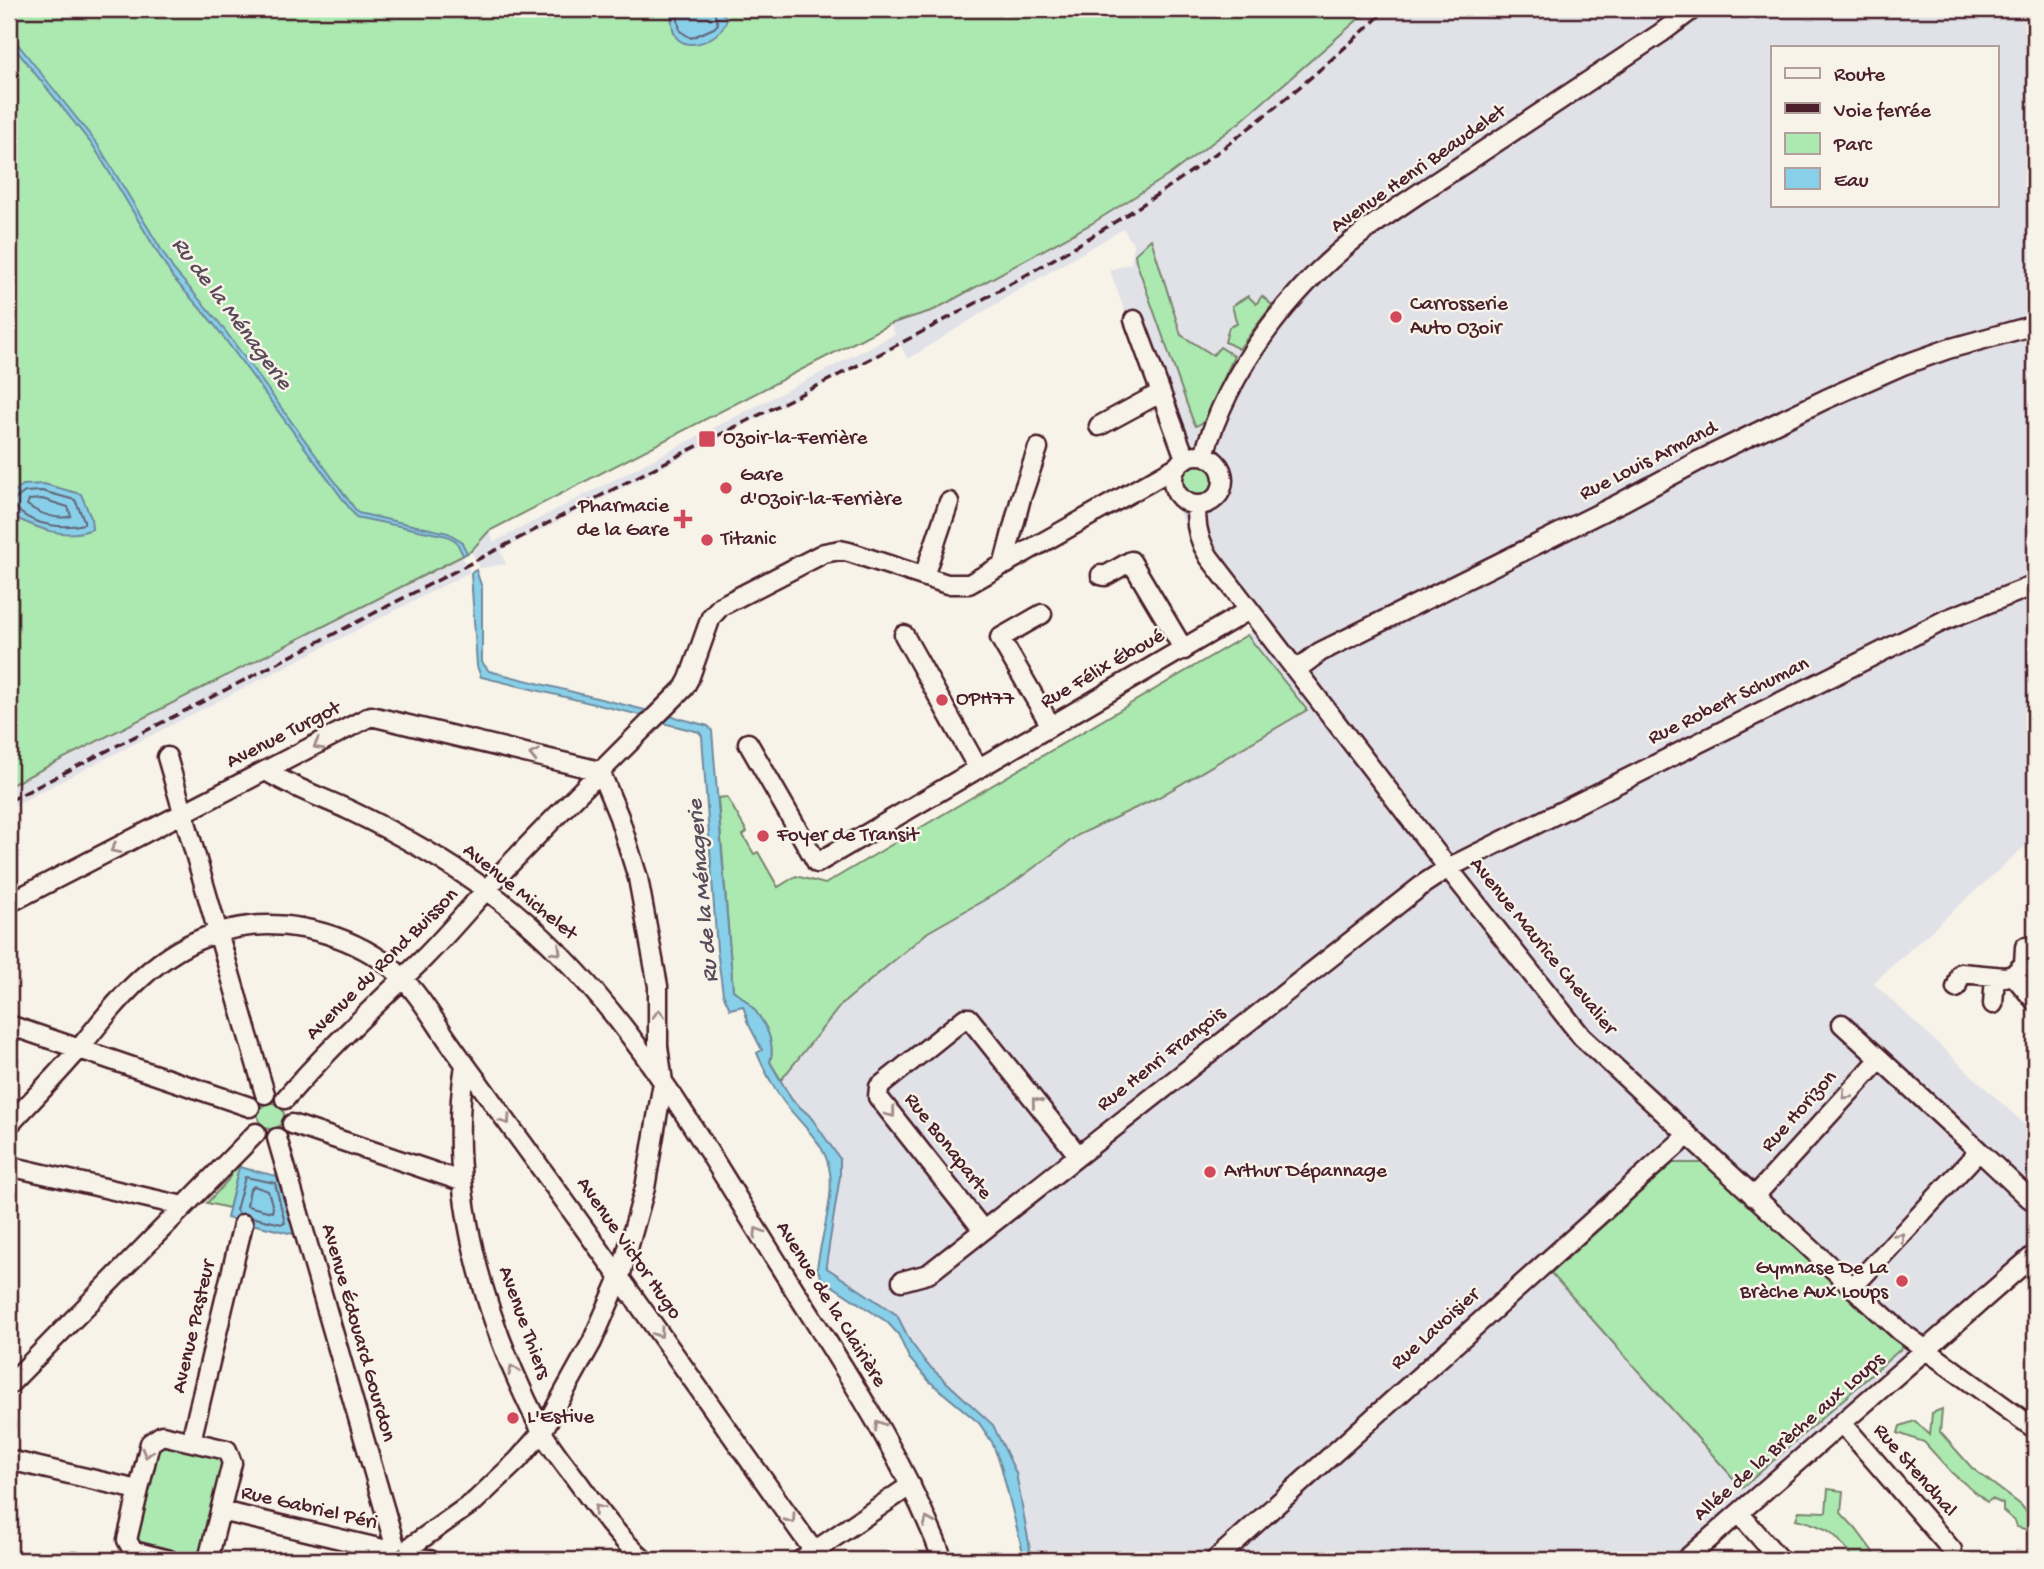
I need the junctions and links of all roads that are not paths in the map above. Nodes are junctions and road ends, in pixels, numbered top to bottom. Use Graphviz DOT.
graph roads {
  1 [pos="1693,9"];
  2 [pos="1134,320"];
  3 [pos="2035,325"];
  4 [pos="1160,393"];
  5 [pos="1099,426"];
  6 [pos="1038,448"];
  7 [pos="1204,456"];
  8 [pos="1181,463"];
  9 [pos="1137,489"];
  10 [pos="1180,497"];
  11 [pos="949,502"];
  12 [pos="1197,505"];
  13 [pos="1007,564"];
  14 [pos="1101,575"];
  15 [pos="924,576"];
  16 [pos="2035,585"];
  17 [pos="1249,610"];
  18 [pos="1042,614"];
  19 [pos="904,635"];
  20 [pos="1184,650"];
  21 [pos="1296,670"];
  22 [pos="1051,726"];
  23 [pos="748,743"];
  24 [pos="167,757"];
  25 [pos="978,768"];
  26 [pos="267,771"];
  27 [pos="600,771"];
  28 [pos="184,814"];
  29 [pos="1448,868"];
  30 [pos="487,891"];
  31 [pos="9,903"];
  32 [pos="217,933"];
  33 [pos="2025,947"];
  34 [pos="2004,975"];
  35 [pos="402,978"];
  36 [pos="1956,988"];
  37 [pos="2035,1001"];
  38 [pos="1993,1004"];
  39 [pos="1842,1024"];
  40 [pos="9,1025"];
  41 [pos="78,1049"];
  42 [pos="1880,1059"];
  43 [pos="465,1065"];
  44 [pos="663,1082"];
  45 [pos="265,1094"];
  46 [pos="285,1099"];
  47 [pos="250,1107"];
  48 [pos="292,1124"];
  49 [pos="9,1125"];
  50 [pos="256,1133"];
  51 [pos="1688,1135"];
  52 [pos="277,1138"];
  53 [pos="1979,1152"];
  54 [pos="1078,1155"];
  55 [pos="9,1166"];
  56 [pos="461,1181"];
  57 [pos="1754,1197"];
  58 [pos="2030,1199"];
  59 [pos="183,1206"];
  60 [pos="243,1224"];
  61 [pos="983,1230"];
  62 [pos="2035,1254"];
  63 [pos="620,1278"];
  64 [pos="902,1281"];
  65 [pos="1853,1287"];
  66 [pos="1924,1350"];
  67 [pos="9,1385"];
  68 [pos="1842,1423"];
  69 [pos="2035,1429"];
  70 [pos="542,1432"];
  71 [pos="191,1441"];
  72 [pos="9,1460"];
  73 [pos="911,1485"];
  74 [pos="138,1490"];
  75 [pos="221,1511"];
  76 [pos="1739,1513"];
  77 [pos="1952,1549"];
  78 [pos="404,1554"];
  79 [pos="807,1555"];
  80 [pos="166,1560"];
  81 [pos="208,1560"];
  82 [pos="644,1560"];
  83 [pos="943,1560"];
  84 [pos="1215,1560"];
  85 [pos="1685,1560"];
  86 [pos="1780,1560"];
  1 -- 7 [label="street, Avenue Henri Beaudelet"];
  2 -- 4 [label="street"];
  3 -- 21 [label="street, Rue Louis Armand"];
  4 -- 5 [label="street"];
  4 -- 8 [label="street"];
  6 -- 13 [label="street"];
  7 -- 8 [label="street"];
  7 -- 12 [label="street"];
  8 -- 9 [label="street, Avenue du Rond Buisson"];
  8 -- 10 [label="street"];
  9 -- 10 [label="street"];
  9 -- 13 [label="street, Avenue du Rond Buisson"];
  10 -- 12 [label="street"];
  11 -- 15 [label="street"];
  12 -- 17 [label="street, Avenue Maurice Chevalier"];
  13 -- 15 [label="street, Avenue du Rond Buisson"];
  14 -- 20 [label="street"];
  15 -- 27 [label="street, Avenue du Rond Buisson"];
  16 -- 29 [label="street, Rue Robert Schuman"];
  17 -- 20 [label="street, Rue Félix Éboué"];
  17 -- 21 [label="street, Avenue Maurice Chevalier"];
  18 -- 22 [label="street"];
  19 -- 25 [label="street"];
  20 -- 22 [label="street, Rue Félix Éboué"];
  21 -- 29 [label="street, Avenue Maurice Chevalier"];
  22 -- 25 [label="street, Rue Félix Éboué"];
  23 -- 25 [label="street, Rue Félix Éboué"];
  24 -- 28 [label="street"];
  27 -- 26 [label="street, Avenue Turgot, one-way"];
  26 -- 28 [label="street, Avenue Turgot"];
  26 -- 30 [label="street, Avenue Michelet"];
  27 -- 30 [label="street, Avenue du Rond Buisson"];
  44 -- 27 [label="street, one-way"];
  28 -- 31 [label="street, Avenue Turgot, one-way"];
  28 -- 32 [label="street"];
  29 -- 51 [label="street, Avenue Maurice Chevalier"];
  29 -- 54 [label="street, Rue Henri François"];
  30 -- 35 [label="street, Avenue du Rond Buisson"];
  30 -- 44 [label="street, Avenue Michelet, one-way"];
  32 -- 35 [label="street, Avenue Victor Hugo"];
  32 -- 41 [label="street, Avenue Victor Hugo"];
  32 -- 45 [label="street"];
  33 -- 34 [label="street"];
  34 -- 36 [label="street"];
  34 -- 37 [label="street"];
  34 -- 38 [label="street"];
  35 -- 43 [label="street, Avenue Victor Hugo"];
  35 -- 46 [label="street, Avenue du Rond Buisson"];
  39 -- 42 [label="street"];
  40 -- 41 [label="street"];
  41 -- 47 [label="street"];
  41 -- 49 [label="street, Avenue Victor Hugo"];
  42 -- 53 [label="street"];
  42 -- 57 [label="street, Rue Horizon, one-way"];
  43 -- 56 [label="street, Avenue Thiers"];
  43 -- 63 [label="street, Avenue Victor Hugo, one-way"];
  44 -- 63 [label="street"];
  73 -- 44 [label="street, Avenue de la Clairière, one-way"];
  45 -- 46 [label="street"];
  45 -- 47 [label="street"];
  46 -- 48 [label="street"];
  47 -- 50 [label="street"];
  48 -- 52 [label="street"];
  48 -- 56 [label="street"];
  50 -- 52 [label="street"];
  50 -- 59 [label="street"];
  51 -- 57 [label="street, Avenue Maurice Chevalier"];
  51 -- 84 [label="street, Rue Lavoisier"];
  52 -- 78 [label="street, Avenue Édouard Gourdon"];
  53 -- 58 [label="street"];
  65 -- 53 [label="street, one-way"];
  54 -- 61 [label="street, Rue Henri François"];
  54 -- 61 [label="street, Rue Bonaparte, one-way"];
  55 -- 59 [label="street"];
  70 -- 56 [label="street, Avenue Thiers, one-way"];
  57 -- 65 [label="street, Avenue Maurice Chevalier"];
  59 -- 67 [label="street"];
  60 -- 71 [label="street, Avenue Pasteur"];
  61 -- 64 [label="street, Rue Henri François"];
  62 -- 66 [label="street, Allée de la Brèche aux Loups"];
  63 -- 70 [label="street"];
  63 -- 79 [label="street, Avenue Victor Hugo, one-way"];
  65 -- 66 [label="street, Avenue Maurice Chevalier"];
  66 -- 68 [label="street, Allée de la Brèche aux Loups"];
  66 -- 69 [label="street, Avenue Maurice Chevalier"];
  68 -- 76 [label="street, Allée de la Brèche aux Loups"];
  68 -- 77 [label="street, Rue Stendhal"];
  70 -- 78 [label="street"];
  82 -- 70 [label="street, Avenue Thiers, one-way"];
  71 -- 74 [label="street, one-way"];
  71 -- 75 [label="street"];
  72 -- 74 [label="street"];
  73 -- 79 [label="street"];
  83 -- 73 [label="street, Avenue de la Clairière, one-way"];
  74 -- 80 [label="street"];
  75 -- 78 [label="street, Rue Gabriel Péri"];
  75 -- 81 [label="street"];
  76 -- 85 [label="street, Allée de la Brèche aux Loups"];
  76 -- 86 [label="street"];
}
